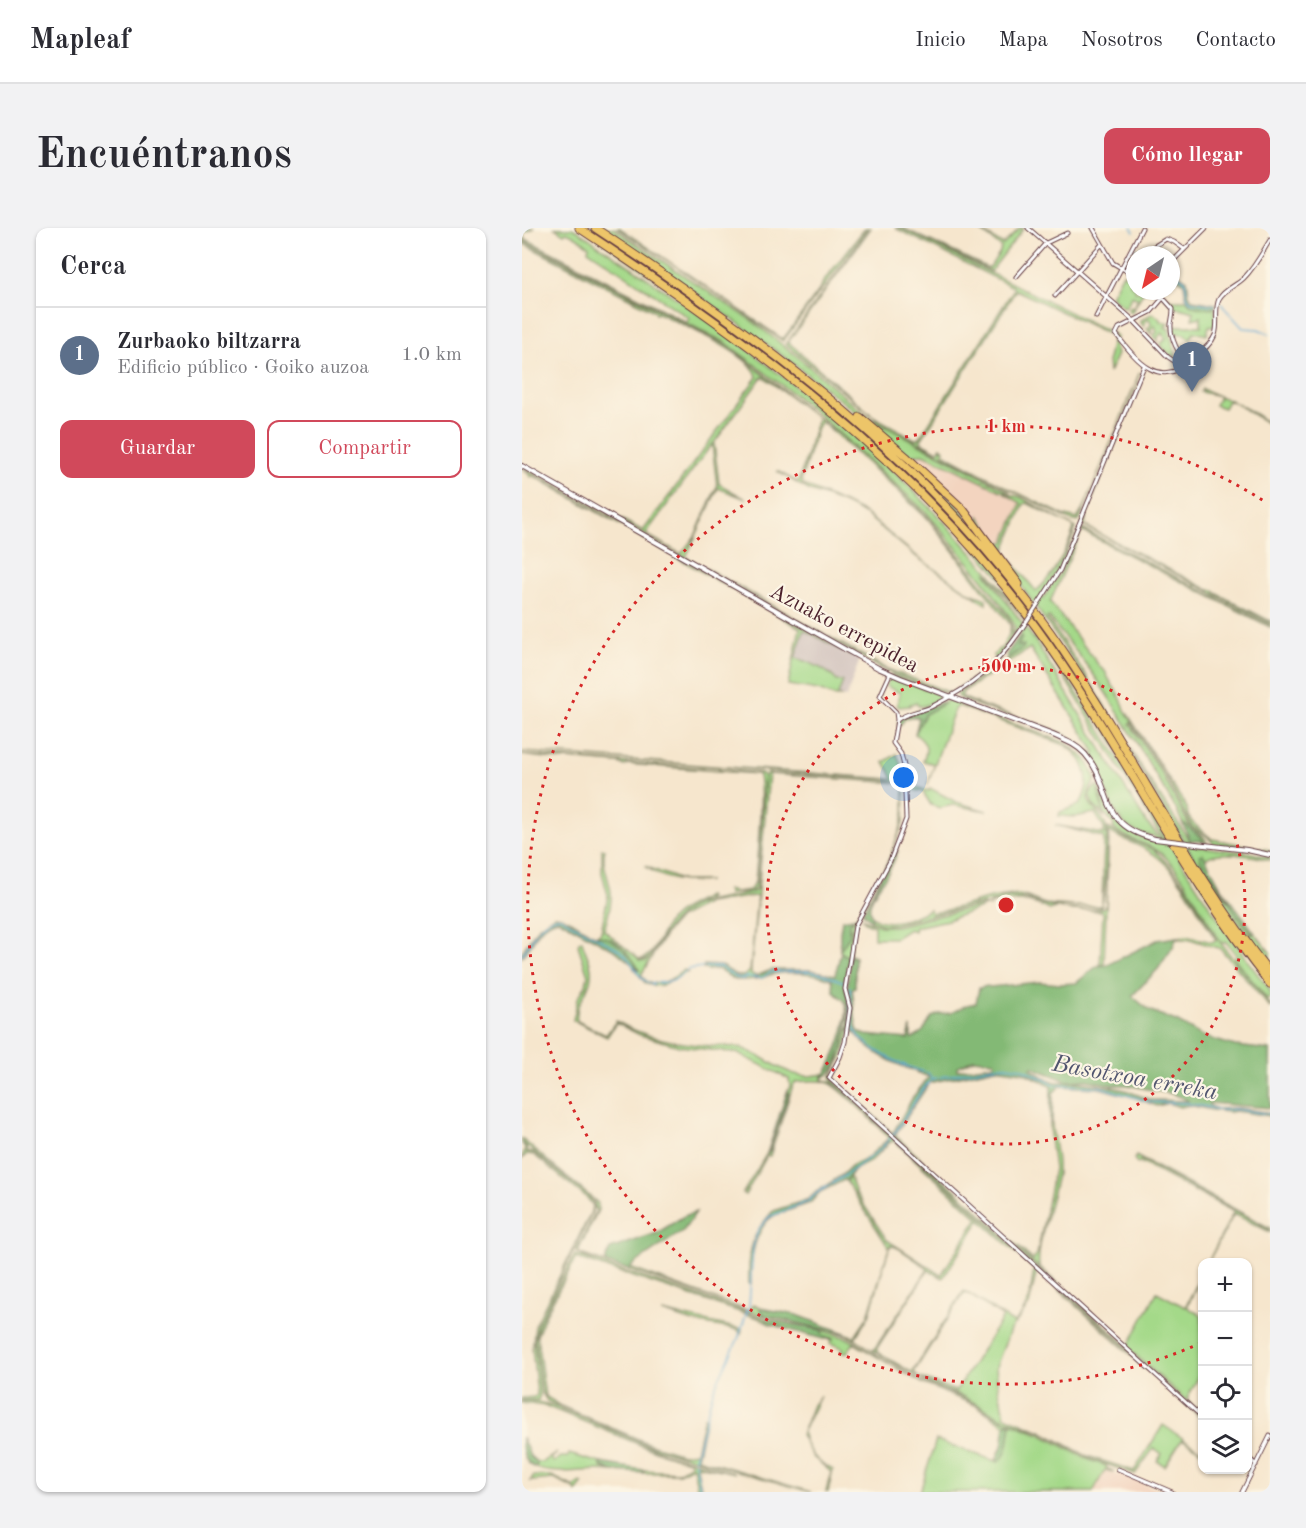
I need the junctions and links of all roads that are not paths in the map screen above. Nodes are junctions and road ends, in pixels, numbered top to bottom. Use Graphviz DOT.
graph roads {
  1 [pos="579,228"];
  2 [pos="595,228"];
  3 [pos="1028,228"];
  4 [pos="1093,228"];
  5 [pos="1142,228"];
  6 [pos="1206,228"];
  7 [pos="1067,233"];
  8 [pos="1270,240"];
  9 [pos="1046,243"];
  10 [pos="1102,244"];
  11 [pos="1153,246"];
  12 [pos="1179,246"];
  13 [pos="1180,246"];
  14 [pos="1184,249"];
  15 [pos="1180,253"];
  16 [pos="1121,268"];
  17 [pos="1125,270"];
  18 [pos="1078,271"];
  19 [pos="1016,278"];
  20 [pos="1055,296"];
  21 [pos="1106,296"];
  22 [pos="1161,300"];
  23 [pos="1165,300"];
  24 [pos="1096,317"];
  25 [pos="1133,320"];
  26 [pos="1184,359"];
  27 [pos="1189,363"];
  28 [pos="1144,366"];
  29 [pos="522,466"];
  30 [pos="890,674"];
  31 [pos="950,697"];
  32 [pos="897,720"];
  33 [pos="1270,855"];
  34 [pos="1270,973"];
  35 [pos="1270,984"];
  36 [pos="1198,1412"];
  37 [pos="1270,1436"];
  38 [pos="1252,1461"];
  39 [pos="1256,1465"];
  40 [pos="1118,1469"];
  41 [pos="1243,1490"];
  42 [pos="1172,1492"];
  1 -- 35 [label="highway"];
  2 -- 34 [label="highway"];
  3 -- 9 [label="street"];
  4 -- 10 [label="street"];
  5 -- 16 [label="street"];
  6 -- 14 [label="street"];
  7 -- 9 [label="street"];
  8 -- 27 [label="street"];
  9 -- 18 [label="street"];
  9 -- 19 [label="street"];
  10 -- 16 [label="street"];
  10 -- 18 [label="street"];
  11 -- 12 [label="street"];
  13 -- 14 [label="street"];
  14 -- 15 [label="street"];
  16 -- 17 [label="street"];
  16 -- 21 [label="street"];
  18 -- 20 [label="street"];
  18 -- 21 [label="street"];
  21 -- 24 [label="street"];
  21 -- 25 [label="street"];
  22 -- 25 [label="street"];
  23 -- 26 [label="street"];
  25 -- 26 [label="street"];
  25 -- 28 [label="street"];
  26 -- 27 [label="street"];
  27 -- 28 [label="street"];
  28 -- 31 [label="street, bridge"];
  29 -- 30 [label="street, Azuako errepidea"];
  30 -- 31 [label="street, Azuako errepidea"];
  30 -- 32 [label="street"];
  31 -- 32 [label="street"];
  31 -- 33 [label="street, Azuako errepidea, bridge"];
  32 -- 36 [label="street"];
  37 -- 39 [label="street"];
  38 -- 39 [label="street"];
  39 -- 41 [label="street"];
  40 -- 42 [label="street"];
}
